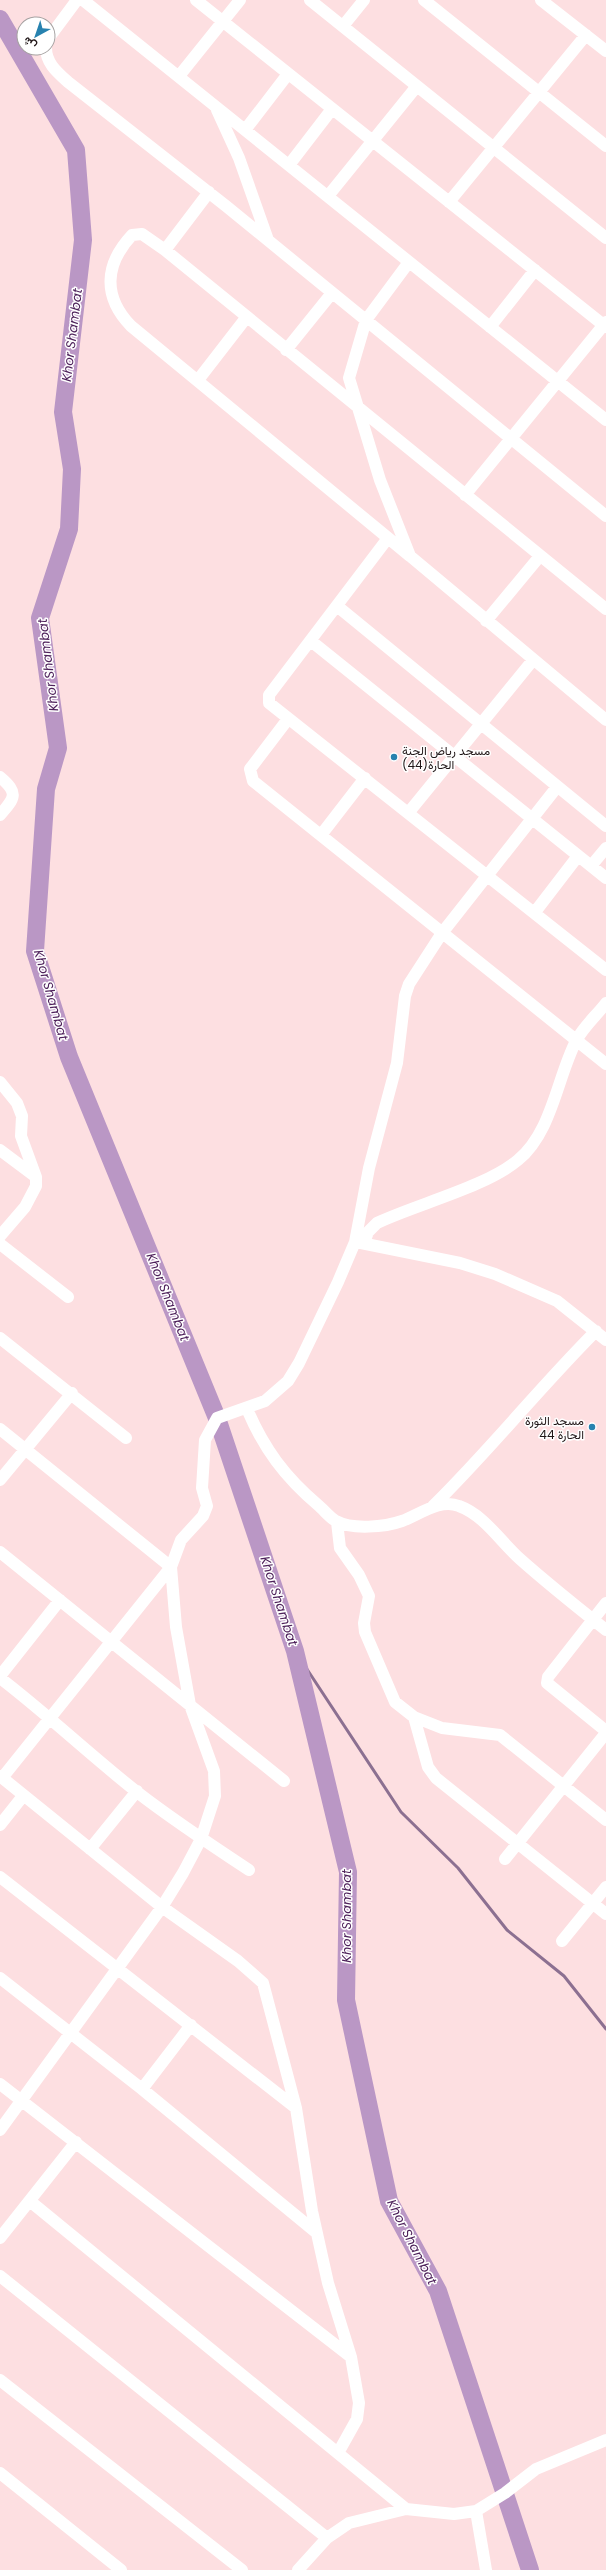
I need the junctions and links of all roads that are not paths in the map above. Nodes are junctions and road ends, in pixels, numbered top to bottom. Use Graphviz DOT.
graph roads {
  1 [pos="77,0"];
  2 [pos="83,0"];
  3 [pos="196,0"];
  4 [pos="240,0"];
  5 [pos="310,0"];
  6 [pos="364,0"];
  7 [pos="424,0"];
  8 [pos="541,0"];
  9 [pos="222,22"];
  10 [pos="343,26"];
  11 [pos="56,28"];
  12 [pos="586,36"];
  13 [pos="606,51"];
  14 [pos="46,56"];
  15 [pos="288,74"];
  16 [pos="179,76"];
  17 [pos="417,86"];
  18 [pos="539,92"];
  19 [pos="214,105"];
  20 [pos="332,109"];
  21 [pos="244,130"];
  22 [pos="372,141"];
  23 [pos="606,146"];
  24 [pos="494,148"];
  25 [pos="289,165"];
  26 [pos="209,192"];
  27 [pos="328,196"];
  28 [pos="449,202"];
  29 [pos="606,238"];
  30 [pos="268,241"];
  31 [pos="165,250"];
  32 [pos="408,262"];
  33 [pos="535,270"];
  34 [pos="332,293"];
  35 [pos="246,318"];
  36 [pos="366,320"];
  37 [pos="605,324"];
  38 [pos="490,326"];
  39 [pos="286,350"];
  40 [pos="198,380"];
  41 [pos="558,381"];
  42 [pos="357,405"];
  43 [pos="606,420"];
  44 [pos="512,437"];
  45 [pos="465,496"];
  46 [pos="606,516"];
  47 [pos="388,538"];
  48 [pos="410,556"];
  49 [pos="540,556"];
  50 [pos="337,606"];
  51 [pos="606,609"];
  52 [pos="486,621"];
  53 [pos="311,641"];
  54 [pos="533,660"];
  55 [pos="288,719"];
  56 [pos="606,720"];
  57 [pos="480,724"];
  58 [pos="454,755"];
  59 [pos="0,777"];
  60 [pos="365,778"];
  61 [pos="557,787"];
  62 [pos="409,812"];
  63 [pos="0,815"];
  64 [pos="532,819"];
  65 [pos="606,826"];
  66 [pos="321,835"];
  67 [pos="606,848"];
  68 [pos="578,856"];
  69 [pos="591,866"];
  70 [pos="487,874"];
  71 [pos="606,878"];
  72 [pos="535,912"];
  73 [pos="442,933"];
  74 [pos="606,970"];
  75 [pos="606,1003"];
  76 [pos="576,1040"];
  77 [pos="606,1064"];
  78 [pos="0,1082"];
  79 [pos="0,1150"];
  80 [pos="36,1177"];
  81 [pos="0,1236"];
  82 [pos="359,1242"];
  83 [pos="0,1244"];
  84 [pos="68,1297"];
  85 [pos="596,1331"];
  86 [pos="0,1338"];
  87 [pos="606,1340"];
  88 [pos="72,1393"];
  89 [pos="248,1409"];
  90 [pos="0,1429"];
  91 [pos="126,1438"];
  92 [pos="25,1450"];
  93 [pos="0,1480"];
  94 [pos="432,1507"];
  95 [pos="337,1522"];
  96 [pos="0,1552"];
  97 [pos="171,1567"];
  98 [pos="60,1600"];
  99 [pos="606,1603"];
  100 [pos="594,1620"];
  101 [pos="606,1630"];
  102 [pos="112,1642"];
  103 [pos="0,1677"];
  104 [pos="190,1705"];
  105 [pos="414,1717"];
  106 [pos="52,1718"];
  107 [pos="606,1732"];
  108 [pos="1,1777"];
  109 [pos="284,1781"];
  110 [pos="564,1786"];
  111 [pos="137,1792"];
  112 [pos="23,1796"];
  113 [pos="606,1820"];
  114 [pos="0,1825"];
  115 [pos="201,1839"];
  116 [pos="518,1843"];
  117 [pos="90,1849"];
  118 [pos="505,1859"];
  119 [pos="249,1870"];
  120 [pos="0,1877"];
  121 [pos="606,1887"];
  122 [pos="592,1904"];
  123 [pos="162,1907"];
  124 [pos="606,1914"];
  125 [pos="562,1941"];
  126 [pos="118,1967"];
  127 [pos="0,1978"];
  128 [pos="191,2025"];
  129 [pos="71,2034"];
  130 [pos="0,2084"];
  131 [pos="142,2088"];
  132 [pos="21,2099"];
  133 [pos="296,2108"];
  134 [pos="0,2130"];
  135 [pos="76,2142"];
  136 [pos="31,2202"];
  137 [pos="317,2233"];
  138 [pos="0,2238"];
  139 [pos="0,2276"];
  140 [pos="351,2357"];
  141 [pos="0,2380"];
  142 [pos="606,2440"];
  143 [pos="338,2453"];
  144 [pos="0,2473"];
  145 [pos="406,2509"];
  146 [pos="476,2512"];
  147 [pos="327,2538"];
  148 [pos="121,2570"];
  149 [pos="242,2570"];
  150 [pos="298,2570"];
  151 [pos="486,2570"];
  1 -- 11 [label="street"];
  2 -- 16 [label="street"];
  3 -- 9 [label="street"];
  4 -- 9 [label="street"];
  5 -- 10 [label="street"];
  6 -- 10 [label="street"];
  7 -- 18 [label="street"];
  8 -- 12 [label="street"];
  9 -- 15 [label="street"];
  9 -- 16 [label="street"];
  10 -- 17 [label="street"];
  12 -- 13 [label="street"];
  12 -- 18 [label="street"];
  14 -- 26 [label="street"];
  15 -- 20 [label="street"];
  15 -- 21 [label="street"];
  16 -- 19 [label="street"];
  17 -- 22 [label="street"];
  17 -- 24 [label="street"];
  18 -- 23 [label="street"];
  18 -- 24 [label="street"];
  19 -- 21 [label="street"];
  19 -- 30 [label="street"];
  20 -- 22 [label="street"];
  20 -- 25 [label="street"];
  21 -- 25 [label="street"];
  22 -- 27 [label="street"];
  22 -- 28 [label="street"];
  24 -- 28 [label="street"];
  24 -- 29 [label="street"];
  25 -- 27 [label="street"];
  26 -- 30 [label="street"];
  26 -- 31 [label="street"];
  27 -- 32 [label="street"];
  28 -- 33 [label="street"];
  30 -- 34 [label="street"];
  31 -- 35 [label="street"];
  31 -- 40 [label="street"];
  32 -- 36 [label="street"];
  32 -- 38 [label="street"];
  33 -- 37 [label="street"];
  33 -- 38 [label="street"];
  34 -- 36 [label="street"];
  34 -- 39 [label="street"];
  35 -- 39 [label="street"];
  35 -- 40 [label="street"];
  36 -- 42 [label="street"];
  36 -- 44 [label="street"];
  37 -- 41 [label="street"];
  38 -- 41 [label="street"];
  39 -- 42 [label="street"];
  40 -- 47 [label="street"];
  41 -- 43 [label="street"];
  41 -- 44 [label="street"];
  42 -- 45 [label="street"];
  42 -- 48 [label="street"];
  44 -- 45 [label="street"];
  44 -- 46 [label="street"];
  45 -- 49 [label="street"];
  47 -- 48 [label="street"];
  47 -- 50 [label="street"];
  48 -- 52 [label="street"];
  49 -- 51 [label="street"];
  49 -- 52 [label="street"];
  50 -- 53 [label="street"];
  50 -- 57 [label="street"];
  52 -- 54 [label="street"];
  53 -- 55 [label="street"];
  53 -- 58 [label="street"];
  54 -- 56 [label="street"];
  54 -- 57 [label="street"];
  55 -- 60 [label="street"];
  55 -- 66 [label="street"];
  57 -- 58 [label="street"];
  57 -- 61 [label="street"];
  58 -- 62 [label="street"];
  58 -- 64 [label="street"];
  59 -- 63 [label="street"];
  60 -- 62 [label="street"];
  60 -- 66 [label="street"];
  61 -- 64 [label="street"];
  61 -- 65 [label="street"];
  62 -- 70 [label="street"];
  64 -- 68 [label="street"];
  64 -- 70 [label="street"];
  66 -- 73 [label="street"];
  67 -- 69 [label="street"];
  68 -- 69 [label="street"];
  68 -- 72 [label="street"];
  69 -- 71 [label="street"];
  70 -- 72 [label="street"];
  70 -- 73 [label="street"];
  72 -- 74 [label="street"];
  73 -- 76 [label="street"];
  73 -- 82 [label="street"];
  75 -- 76 [label="street"];
  76 -- 77 [label="street"];
  76 -- 82 [label="street"];
  78 -- 80 [label="street"];
  79 -- 80 [label="street"];
  80 -- 81 [label="street"];
  82 -- 85 [label="street"];
  82 -- 89 [label="street"];
  83 -- 84 [label="street"];
  85 -- 87 [label="street"];
  85 -- 94 [label="street"];
  86 -- 88 [label="street"];
  88 -- 91 [label="street"];
  88 -- 92 [label="street"];
  89 -- 95 [label="street"];
  89 -- 97 [label="street"];
  90 -- 92 [label="street"];
  92 -- 93 [label="street"];
  92 -- 97 [label="street"];
  94 -- 95 [label="street"];
  94 -- 100 [label="street"];
  95 -- 105 [label="street"];
  96 -- 98 [label="street"];
  97 -- 102 [label="street"];
  97 -- 104 [label="street"];
  98 -- 102 [label="street"];
  98 -- 103 [label="street"];
  99 -- 100 [label="street"];
  100 -- 101 [label="street"];
  100 -- 107 [label="street"];
  102 -- 104 [label="street"];
  102 -- 106 [label="street"];
  103 -- 106 [label="street"];
  104 -- 109 [label="street"];
  104 -- 115 [label="street"];
  105 -- 110 [label="street"];
  105 -- 116 [label="street"];
  106 -- 108 [label="street"];
  106 -- 111 [label="street"];
  107 -- 110 [label="street"];
  108 -- 112 [label="street"];
  110 -- 113 [label="street"];
  110 -- 116 [label="street"];
  111 -- 115 [label="street"];
  111 -- 117 [label="street"];
  112 -- 114 [label="street"];
  112 -- 117 [label="street"];
  115 -- 119 [label="street"];
  115 -- 123 [label="street"];
  116 -- 118 [label="street"];
  116 -- 122 [label="street"];
  117 -- 123 [label="street"];
  120 -- 126 [label="street"];
  121 -- 122 [label="street"];
  122 -- 124 [label="street"];
  122 -- 125 [label="street"];
  123 -- 126 [label="street"];
  123 -- 133 [label="street"];
  126 -- 128 [label="street"];
  126 -- 129 [label="street"];
  127 -- 129 [label="street"];
  128 -- 131 [label="street"];
  128 -- 133 [label="street"];
  129 -- 131 [label="street"];
  129 -- 132 [label="street"];
  130 -- 132 [label="street"];
  131 -- 137 [label="street"];
  132 -- 134 [label="street"];
  132 -- 135 [label="street"];
  133 -- 137 [label="street"];
  135 -- 136 [label="street"];
  135 -- 140 [label="street"];
  136 -- 138 [label="street"];
  136 -- 143 [label="street"];
  137 -- 140 [label="street"];
  139 -- 147 [label="street"];
  140 -- 143 [label="street"];
  141 -- 149 [label="street"];
  142 -- 146 [label="street"];
  143 -- 145 [label="street"];
  144 -- 148 [label="street"];
  145 -- 146 [label="street"];
  145 -- 147 [label="street"];
  146 -- 151 [label="street"];
  147 -- 150 [label="street"];
}
